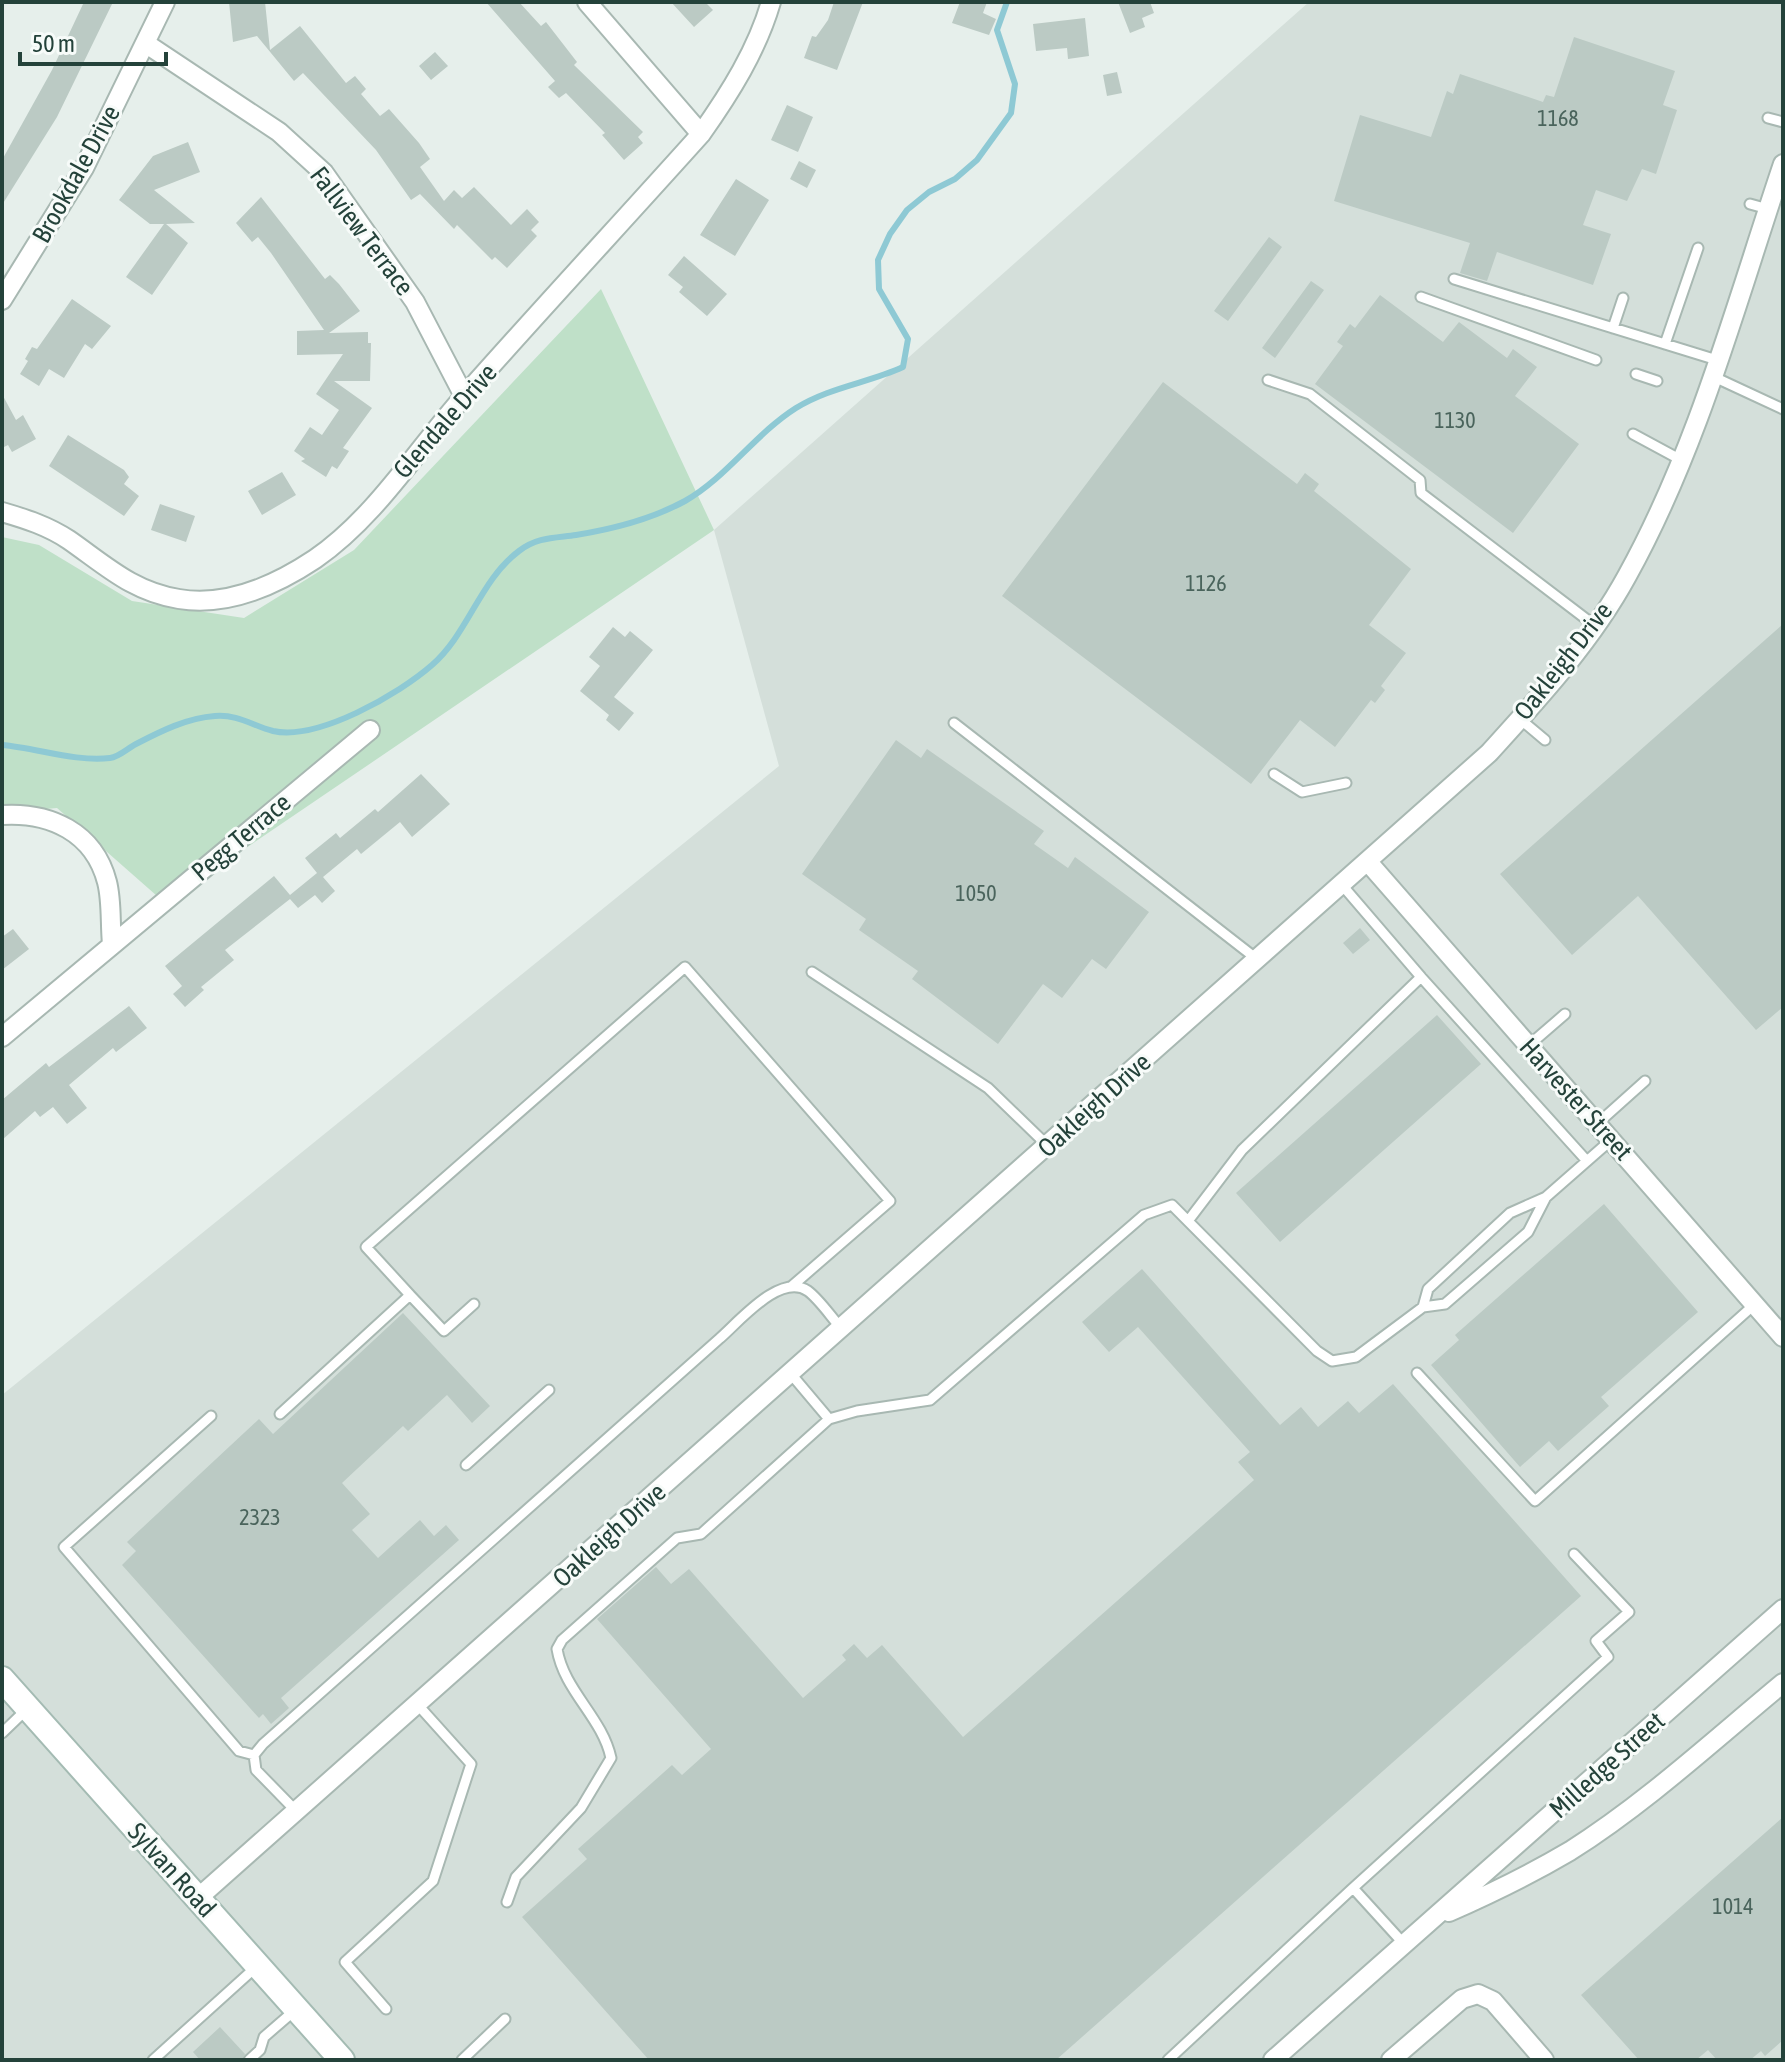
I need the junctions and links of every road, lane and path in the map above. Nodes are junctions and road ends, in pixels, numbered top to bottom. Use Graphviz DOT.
graph roads {
  1 [pos="165,2"];
  2 [pos="587,2"];
  3 [pos="771,2"];
  4 [pos="145,43"];
  5 [pos="1768,118"];
  6 [pos="1783,122"];
  7 [pos="701,134"];
  8 [pos="1783,164"];
  9 [pos="1698,248"];
  10 [pos="1454,279"];
  11 [pos="1421,297"];
  12 [pos="1623,298"];
  13 [pos="2,300"];
  14 [pos="1613,328"];
  15 [pos="1665,344"];
  16 [pos="1596,360"];
  17 [pos="1714,368"];
  18 [pos="1636,374"];
  19 [pos="1268,380"];
  20 [pos="1657,381"];
  21 [pos="464,396"];
  22 [pos="1783,409"];
  23 [pos="1633,434"];
  24 [pos="1683,461"];
  25 [pos="2,512"];
  26 [pos="1594,625"];
  27 [pos="1520,718"];
  28 [pos="954,723"];
  29 [pos="370,730"];
  30 [pos="1545,740"];
  31 [pos="1274,774"];
  32 [pos="1346,783"];
  33 [pos="2,815"];
  34 [pos="1368,862"];
  35 [pos="1342,885"];
  36 [pos="112,944"];
  37 [pos="1258,960"];
  38 [pos="812,972"];
  39 [pos="1421,977"];
  40 [pos="1565,1014"];
  41 [pos="2,1037"];
  42 [pos="1528,1046"];
  43 [pos="1645,1081"];
  44 [pos="1597,1124"];
  45 [pos="1611,1140"];
  46 [pos="1048,1146"];
  47 [pos="1587,1161"];
  48 [pos="1546,1197"];
  49 [pos="1188,1221"];
  50 [pos="792,1286"];
  51 [pos="410,1295"];
  52 [pos="474,1304"];
  53 [pos="1755,1304"];
  54 [pos="1423,1307"];
  55 [pos="842,1329"];
  56 [pos="1783,1337"];
  57 [pos="1417,1373"];
  58 [pos="791,1374"];
  59 [pos="549,1390"];
  60 [pos="280,1414"];
  61 [pos="211,1416"];
  62 [pos="829,1419"];
  63 [pos="466,1465"];
  64 [pos="1574,1554"];
  65 [pos="1783,1609"];
  66 [pos="2,1679"];
  67 [pos="1783,1683"];
  68 [pos="418,1705"];
  69 [pos="28,1708"];
  70 [pos="2,1733"];
  71 [pos="254,1755"];
  72 [pos="297,1812"];
  73 [pos="1353,1888"];
  74 [pos="198,1898"];
  75 [pos="507,1902"];
  76 [pos="1432,1920"];
  77 [pos="1404,1944"];
  78 [pos="256,1967"];
  79 [pos="296,2008"];
  80 [pos="386,2009"];
  81 [pos="505,2019"];
  82 [pos="153,2060"];
  83 [pos="249,2060"];
  84 [pos="342,2060"];
  85 [pos="462,2060"];
  86 [pos="1168,2060"];
  87 [pos="1273,2060"];
  88 [pos="1391,2060"];
  89 [pos="1544,2060"];
  1 -- 4 [label="street, Brookdale Drive"];
  2 -- 7 [label="street"];
  3 -- 7 [label="street, Glendale Drive"];
  4 -- 13 [label="street, Brookdale Drive"];
  4 -- 21 [label="street, Fallview Terrace"];
  5 -- 6 [label="lane"];
  7 -- 21 [label="street, Glendale Drive"];
  8 -- 17 [label="street, Oakleigh Drive"];
  9 -- 15 [label="lane"];
  10 -- 14 [label="lane"];
  11 -- 16 [label="lane"];
  12 -- 14 [label="lane"];
  14 -- 15 [label="lane"];
  15 -- 17 [label="lane"];
  17 -- 22 [label="lane"];
  17 -- 24 [label="street, Oakleigh Drive"];
  18 -- 20 [label="lane"];
  19 -- 26 [label="lane"];
  21 -- 25 [label="street, Glendale Drive"];
  23 -- 24 [label="lane"];
  24 -- 26 [label="street, Oakleigh Drive"];
  26 -- 27 [label="street, Oakleigh Drive"];
  27 -- 30 [label="lane"];
  27 -- 34 [label="street, Oakleigh Drive"];
  28 -- 37 [label="lane"];
  29 -- 36 [label="street, Pegg Terrace"];
  31 -- 32 [label="lane"];
  33 -- 36 [label="street"];
  34 -- 35 [label="street, Oakleigh Drive"];
  34 -- 42 [label="street, Harvester Street"];
  35 -- 37 [label="street, Oakleigh Drive"];
  35 -- 39 [label="lane"];
  36 -- 41 [label="street, Pegg Terrace"];
  37 -- 46 [label="street, Oakleigh Drive"];
  38 -- 46 [label="lane"];
  39 -- 47 [label="lane"];
  39 -- 49 [label="lane"];
  40 -- 42 [label="lane"];
  42 -- 44 [label="street, Harvester Street"];
  43 -- 44 [label="lane"];
  44 -- 45 [label="street, Harvester Street"];
  45 -- 47 [label="lane"];
  45 -- 53 [label="street, Harvester Street"];
  46 -- 55 [label="street, Oakleigh Drive"];
  47 -- 48 [label="lane"];
  48 -- 54 [label="lane"];
  48 -- 54 [label="lane"];
  49 -- 54 [label="lane"];
  49 -- 62 [label="lane"];
  50 -- 51 [label="lane"];
  50 -- 55 [label="lane"];
  50 -- 71 [label="lane"];
  51 -- 52 [label="lane"];
  51 -- 60 [label="lane"];
  53 -- 56 [label="street, Harvester Street"];
  53 -- 57 [label="lane"];
  55 -- 58 [label="street, Oakleigh Drive"];
  58 -- 62 [label="lane"];
  58 -- 68 [label="street, Oakleigh Drive"];
  59 -- 63 [label="lane"];
  61 -- 71 [label="lane"];
  62 -- 75 [label="lane"];
  64 -- 73 [label="lane"];
  65 -- 76 [label="street, Milledge Street"];
  66 -- 69 [label="main road, Sylvan Road"];
  67 -- 76 [label="street, Milledge Street"];
  68 -- 72 [label="street, Oakleigh Drive"];
  68 -- 80 [label="lane"];
  69 -- 70 [label="lane"];
  69 -- 74 [label="main road, Sylvan Road"];
  71 -- 72 [label="lane"];
  72 -- 74 [label="street, Oakleigh Drive"];
  73 -- 77 [label="lane"];
  73 -- 86 [label="lane"];
  74 -- 78 [label="main road, Sylvan Road"];
  76 -- 77 [label="street, Milledge Street"];
  77 -- 87 [label="street, Milledge Street"];
  78 -- 79 [label="main road, Sylvan Road"];
  78 -- 82 [label="lane"];
  79 -- 83 [label="lane"];
  79 -- 84 [label="main road, Sylvan Road"];
  81 -- 85 [label="lane"];
  88 -- 89 [label="street"];
}
